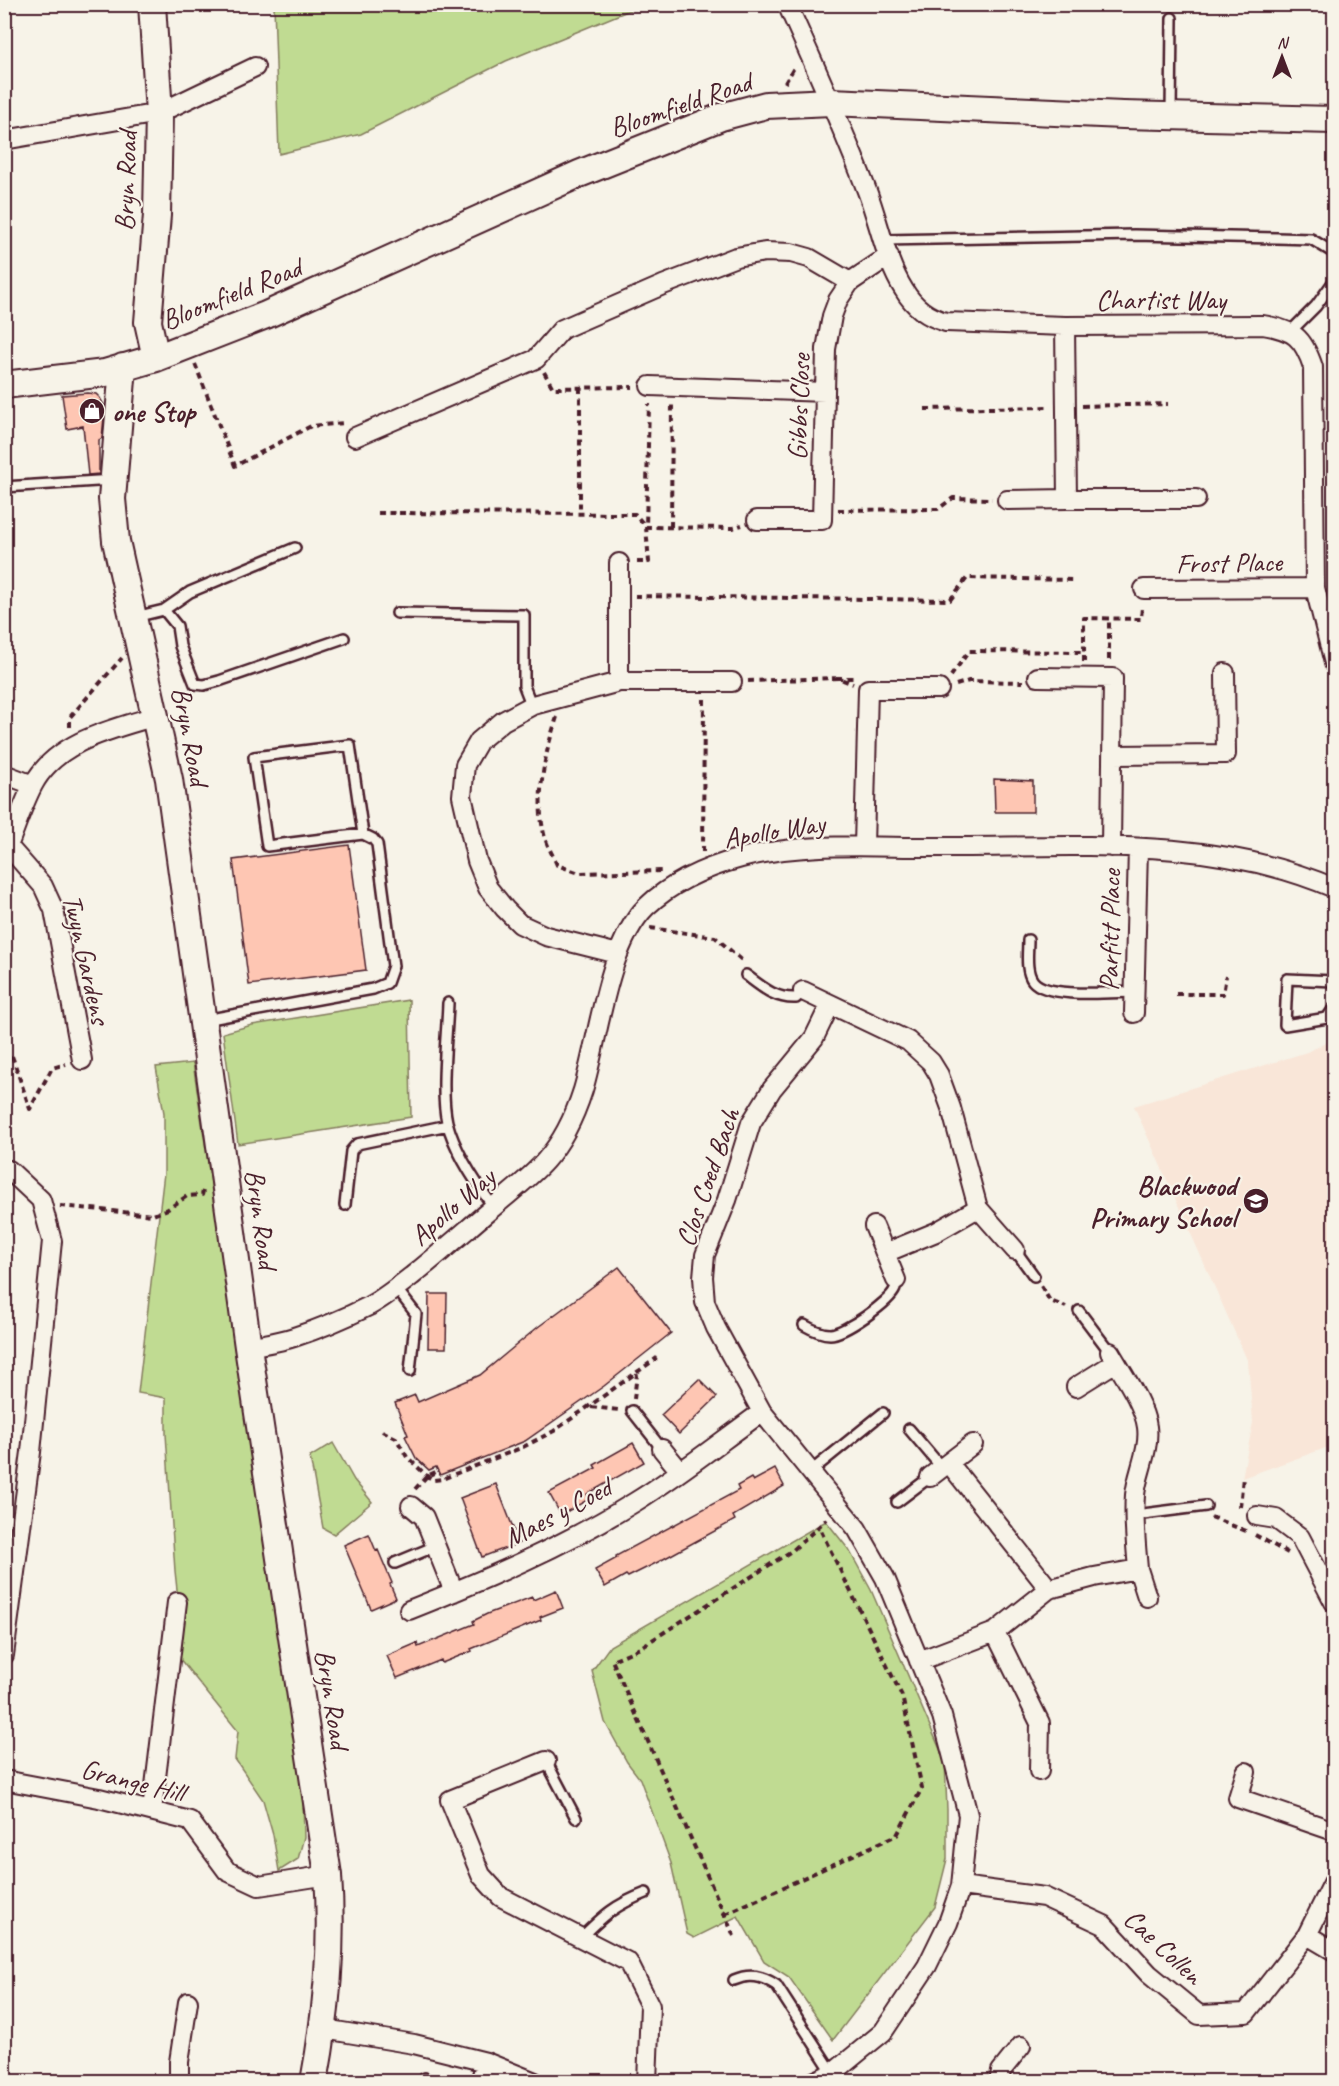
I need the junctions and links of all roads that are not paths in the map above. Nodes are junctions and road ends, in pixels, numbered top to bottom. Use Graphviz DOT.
graph roads {
  1 [pos="153,4"];
  2 [pos="787,4"];
  3 [pos="1172,18"];
  4 [pos="255,67"];
  5 [pos="831,102"];
  6 [pos="159,113"];
  7 [pos="1171,116"];
  8 [pos="1335,120"];
  9 [pos="4,140"];
  10 [pos="886,248"];
  11 [pos="1335,253"];
  12 [pos="1335,281"];
  13 [pos="850,282"];
  14 [pos="1065,326"];
  15 [pos="1290,332"];
  16 [pos="156,358"];
  17 [pos="123,367"];
  18 [pos="4,385"];
  19 [pos="650,386"];
  20 [pos="825,392"];
  21 [pos="355,437"];
  22 [pos="114,479"];
  23 [pos="4,487"];
  24 [pos="1196,499"];
  25 [pos="1007,500"];
  26 [pos="1067,500"];
  27 [pos="757,520"];
  28 [pos="295,548"];
  29 [pos="619,563"];
  30 [pos="1315,588"];
  31 [pos="1144,589"];
  32 [pos="164,610"];
  33 [pos="397,613"];
  34 [pos="135,629"];
  35 [pos="344,638"];
  36 [pos="1335,663"];
  37 [pos="1225,673"];
  38 [pos="1038,677"];
  39 [pos="619,682"];
  40 [pos="732,682"];
  41 [pos="940,683"];
  42 [pos="533,705"];
  43 [pos="156,716"];
  44 [pos="1113,755"];
  45 [pos="4,774"];
  46 [pos="33,785"];
  47 [pos="363,834"];
  48 [pos="864,846"];
  49 [pos="1112,847"];
  50 [pos="6,848"];
  51 [pos="1138,848"];
  52 [pos="1335,888"];
  53 [pos="1028,940"];
  54 [pos="618,954"];
  55 [pos="749,978"];
  56 [pos="1335,981"];
  57 [pos="804,991"];
  58 [pos="1135,992"];
  59 [pos="448,1003"];
  60 [pos="830,1005"];
  61 [pos="1335,1008"];
  62 [pos="1134,1013"];
  63 [pos="202,1021"];
  64 [pos="82,1060"];
  65 [pos="448,1125"];
  66 [pos="4,1169"];
  67 [pos="345,1205"];
  68 [pos="493,1206"];
  69 [pos="978,1208"];
  70 [pos="874,1226"];
  71 [pos="1016,1250"];
  72 [pos="885,1253"];
  73 [pos="1034,1276"];
  74 [pos="896,1280"];
  75 [pos="396,1288"];
  76 [pos="1078,1311"];
  77 [pos="804,1325"];
  78 [pos="248,1347"];
  79 [pos="1113,1357"];
  80 [pos="410,1371"];
  81 [pos="1076,1387"];
  82 [pos="632,1411"];
  83 [pos="762,1412"];
  84 [pos="883,1413"];
  85 [pos="909,1429"];
  86 [pos="973,1444"];
  87 [pos="662,1449"];
  88 [pos="940,1469"];
  89 [pos="680,1471"];
  90 [pos="810,1472"];
  91 [pos="411,1499"];
  92 [pos="897,1502"];
  93 [pos="1206,1506"];
  94 [pos="1135,1515"];
  95 [pos="1246,1515"];
  96 [pos="436,1546"];
  97 [pos="395,1563"];
  98 [pos="1138,1569"];
  99 [pos="1049,1589"];
  100 [pos="454,1592"];
  101 [pos="1148,1597"];
  102 [pos="177,1602"];
  103 [pos="1335,1602"];
  104 [pos="410,1610"];
  105 [pos="995,1632"];
  106 [pos="4,1655"];
  107 [pos="919,1661"];
  108 [pos="546,1761"];
  109 [pos="1039,1771"];
  110 [pos="1246,1772"];
  111 [pos="4,1780"];
  112 [pos="152,1811"];
  113 [pos="576,1818"];
  114 [pos="1335,1831"];
  115 [pos="328,1875"];
  116 [pos="1335,1881"];
  117 [pos="961,1886"];
  118 [pos="646,1893"];
  119 [pos="1307,1935"];
  120 [pos="582,1938"];
  121 [pos="1335,1951"];
  122 [pos="734,1980"];
  123 [pos="188,2002"];
  124 [pos="324,2029"];
  125 [pos="1021,2046"];
  126 [pos="486,2062"];
  127 [pos="833,2073"];
  128 [pos="179,2082"];
  129 [pos="314,2082"];
  130 [pos="480,2082"];
  131 [pos="535,2082"];
  132 [pos="647,2082"];
  133 [pos="813,2082"];
  134 [pos="999,2082"];
  1 -- 6 [label="street, Bryn Road"];
  2 -- 5 [label="street, Chartist Way"];
  3 -- 7 [label="lane"];
  4 -- 6 [label="street"];
  5 -- 7 [label="street, Bloomfield Road"];
  5 -- 10 [label="street, Chartist Way"];
  5 -- 16 [label="street, Bloomfield Road"];
  6 -- 9 [label="street"];
  6 -- 16 [label="street, Bryn Road"];
  7 -- 8 [label="street, Bloomfield Road"];
  10 -- 11 [label="lane"];
  10 -- 13 [label="street, Gibbs Close"];
  10 -- 14 [label="street, Chartist Way"];
  12 -- 15 [label="lane"];
  13 -- 20 [label="street, Gibbs Close"];
  13 -- 21 [label="street"];
  14 -- 15 [label="street, Chartist Way"];
  14 -- 26 [label="street"];
  15 -- 30 [label="street"];
  16 -- 17 [label="street, Bloomfield Road"];
  17 -- 18 [label="street, Bloomfield Road"];
  17 -- 22 [label="street, Bryn Road"];
  19 -- 20 [label="street"];
  20 -- 27 [label="street, Gibbs Close"];
  22 -- 23 [label="lane"];
  22 -- 34 [label="street, Bryn Road"];
  24 -- 26 [label="street"];
  25 -- 26 [label="street"];
  28 -- 32 [label="lane"];
  29 -- 39 [label="street"];
  30 -- 31 [label="street, Frost Place"];
  30 -- 36 [label="street"];
  32 -- 34 [label="lane"];
  32 -- 35 [label="lane"];
  33 -- 42 [label="lane"];
  34 -- 43 [label="street, Bryn Road"];
  37 -- 44 [label="street"];
  38 -- 44 [label="street"];
  39 -- 40 [label="street"];
  39 -- 42 [label="street"];
  41 -- 48 [label="street"];
  42 -- 54 [label="street"];
  43 -- 46 [label="street, Twyn Gardens"];
  43 -- 63 [label="street, Bryn Road"];
  44 -- 49 [label="street"];
  45 -- 46 [label="street"];
  46 -- 50 [label="street, Twyn Gardens"];
  47 -- 47 [label="lane"];
  47 -- 63 [label="lane"];
  48 -- 49 [label="street, Apollo Way"];
  48 -- 54 [label="street, Apollo Way"];
  49 -- 51 [label="street, Apollo Way"];
  50 -- 64 [label="street, Twyn Gardens"];
  51 -- 52 [label="street, Apollo Way"];
  51 -- 58 [label="street, Parfitt Place"];
  53 -- 58 [label="lane"];
  54 -- 68 [label="street, Apollo Way"];
  55 -- 57 [label="lane"];
  56 -- 61 [label="lane"];
  57 -- 60 [label="street"];
  58 -- 62 [label="street, Parfitt Place"];
  59 -- 65 [label="lane"];
  60 -- 69 [label="street"];
  60 -- 83 [label="street, Clos Coed Bach"];
  63 -- 78 [label="street, Bryn Road"];
  65 -- 67 [label="lane"];
  65 -- 68 [label="lane"];
  66 -- 106 [label="street"];
  68 -- 75 [label="street, Apollo Way"];
  69 -- 71 [label="street"];
  69 -- 72 [label="street"];
  70 -- 72 [label="street"];
  71 -- 73 [label="lane"];
  72 -- 74 [label="street"];
  74 -- 77 [label="lane"];
  75 -- 78 [label="street, Apollo Way"];
  75 -- 80 [label="lane"];
  76 -- 79 [label="lane"];
  78 -- 115 [label="street, Bryn Road"];
  79 -- 81 [label="street"];
  79 -- 94 [label="street"];
  82 -- 87 [label="lane"];
  83 -- 89 [label="street, Maes y Coed"];
  83 -- 90 [label="street, Clos Coed Bach"];
  84 -- 90 [label="lane"];
  85 -- 88 [label="lane"];
  86 -- 88 [label="street"];
  87 -- 89 [label="street"];
  88 -- 92 [label="lane"];
  88 -- 99 [label="street"];
  89 -- 100 [label="street, Maes y Coed"];
  90 -- 107 [label="street, Clos Coed Bach"];
  91 -- 96 [label="street"];
  93 -- 94 [label="lane"];
  94 -- 98 [label="street"];
  95 -- 103 [label="street"];
  96 -- 97 [label="lane"];
  96 -- 100 [label="street"];
  98 -- 99 [label="street"];
  98 -- 101 [label="street"];
  99 -- 105 [label="street"];
  100 -- 104 [label="street, Maes y Coed"];
  102 -- 112 [label="street"];
  105 -- 107 [label="street"];
  105 -- 109 [label="street"];
  107 -- 117 [label="street, Clos Coed Bach"];
  108 -- 113 [label="lane"];
  108 -- 120 [label="street"];
  110 -- 114 [label="street"];
  111 -- 112 [label="street, Grange Hill"];
  112 -- 115 [label="street, Grange Hill"];
  115 -- 124 [label="street, Bryn Road"];
  116 -- 119 [label="street, Cae Collen"];
  117 -- 119 [label="street, Cae Collen"];
  117 -- 127 [label="street, Clos Coed Bach"];
  118 -- 120 [label="lane"];
  119 -- 121 [label="street"];
  120 -- 132 [label="street"];
  122 -- 127 [label="lane"];
  123 -- 128 [label="street"];
  124 -- 126 [label="street"];
  124 -- 129 [label="street, Bryn Road"];
  125 -- 134 [label="street"];
  126 -- 130 [label="street"];
  126 -- 131 [label="street"];
  127 -- 133 [label="street, Clos Coed Bach"];
}
